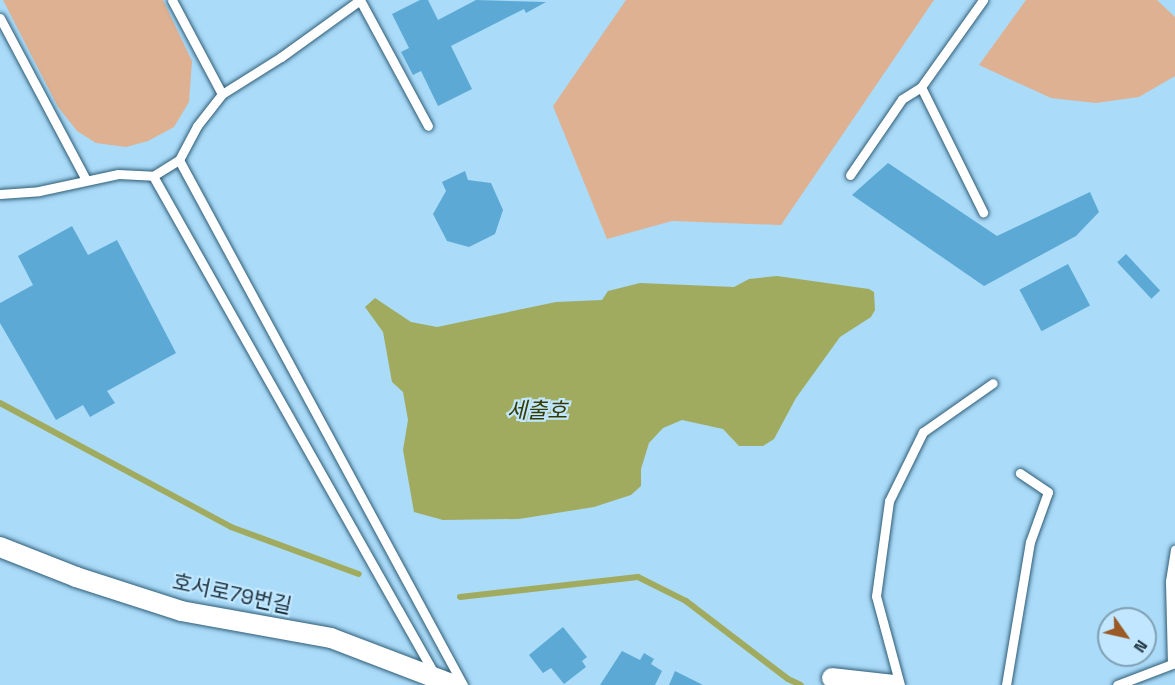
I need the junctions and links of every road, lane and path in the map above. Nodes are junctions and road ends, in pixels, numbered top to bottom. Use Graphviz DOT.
graph roads {
  1 [pos="172,0"];
  2 [pos="983,0"];
  3 [pos="0,18"];
  4 [pos="921,87"];
  5 [pos="222,94"];
  6 [pos="428,126"];
  7 [pos="179,160"];
  8 [pos="850,175"];
  9 [pos="153,176"];
  10 [pos="87,180"];
  11 [pos="0,194"];
  12 [pos="983,212"];
  13 [pos="993,383"];
  14 [pos="1020,473"];
  15 [pos="0,547"];
  16 [pos="1175,549"];
  17 [pos="832,678"];
  18 [pos="446,682"];
  19 [pos="862,683"];
  20 [pos="463,685"];
  21 [pos="893,685"];
  22 [pos="900,685"];
  23 [pos="1006,685"];
  24 [pos="1117,685"];
  1 -- 5 [label="lane"];
  2 -- 4 [label="lane"];
  3 -- 10 [label="lane"];
  4 -- 8 [label="lane"];
  4 -- 12 [label="lane"];
  5 -- 6 [label="lane"];
  5 -- 7 [label="lane"];
  7 -- 9 [label="lane"];
  7 -- 20 [label="lane"];
  9 -- 10 [label="lane"];
  9 -- 18 [label="lane"];
  10 -- 11 [label="lane"];
  13 -- 22 [label="lane"];
  14 -- 23 [label="lane"];
  15 -- 18 [label="street, 호서로79번길"];
  16 -- 24 [label="lane"];
  17 -- 19 [label="street"];
  19 -- 21 [label="street"];
}
